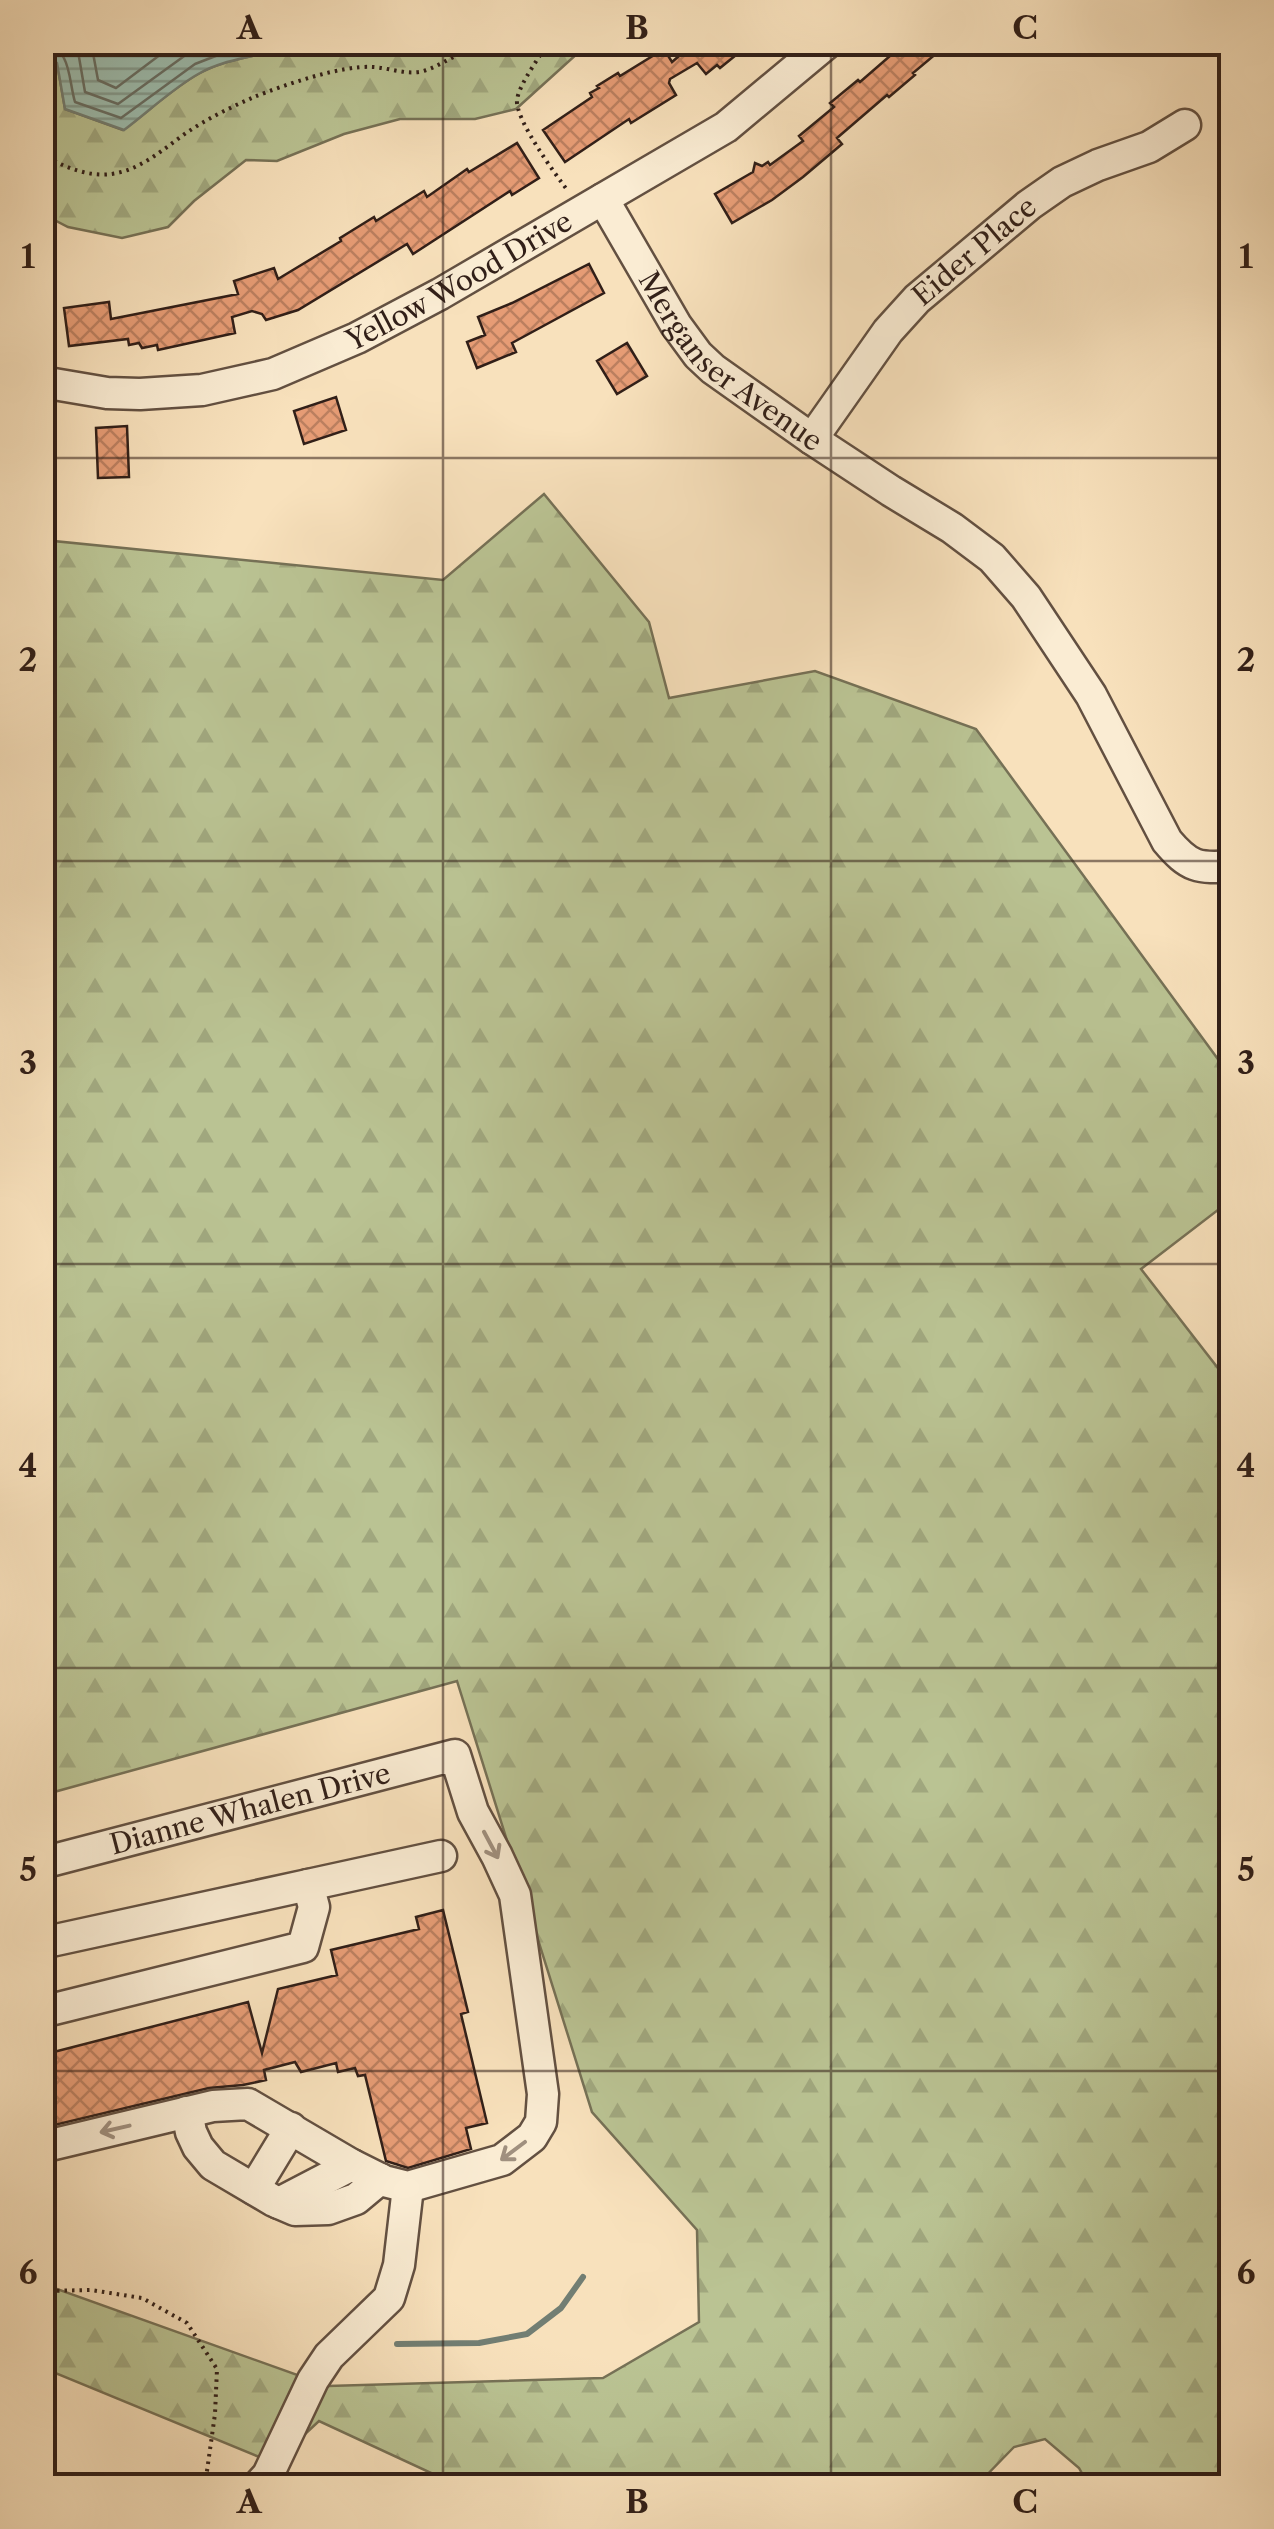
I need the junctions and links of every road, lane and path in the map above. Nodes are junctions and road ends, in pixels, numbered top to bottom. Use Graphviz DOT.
graph roads {
  1 [pos="529,42"];
  2 [pos="548,42"];
  3 [pos="828,42"];
  4 [pos="1185,125"];
  5 [pos="42,152"];
  6 [pos="593,205"];
  7 [pos="42,382"];
  8 [pos="812,439"];
  9 [pos="1232,866"];
  10 [pos="442,1856"];
  11 [pos="42,1862"];
  12 [pos="308,1885"];
  13 [pos="42,1943"];
  14 [pos="42,2012"];
  15 [pos="188,2112"];
  16 [pos="290,2128"];
  17 [pos="42,2146"];
  18 [pos="352,2165"];
  19 [pos="394,2183"];
  20 [pos="267,2196"];
  21 [pos="42,2291"];
  22 [pos="216,2486"];
  23 [pos="258,2486"];
  1 -- 5 [label="path"];
  2 -- 6 [label="path"];
  3 -- 6 [label="street, Yellow Wood Drive"];
  4 -- 8 [label="street, Eider Place"];
  6 -- 7 [label="street, Yellow Wood Drive"];
  6 -- 8 [label="street, Merganser Avenue"];
  8 -- 9 [label="street, Merganser Avenue"];
  10 -- 12 [label="street"];
  11 -- 19 [label="street, Dianne Whalen Drive, one-way"];
  12 -- 13 [label="street"];
  12 -- 14 [label="street"];
  15 -- 16 [label="street"];
  15 -- 17 [label="street, one-way"];
  15 -- 20 [label="street"];
  16 -- 18 [label="street"];
  16 -- 20 [label="street"];
  18 -- 19 [label="street"];
  18 -- 20 [label="street"];
  19 -- 20 [label="street"];
  19 -- 23 [label="street"];
  21 -- 22 [label="path"];
}
